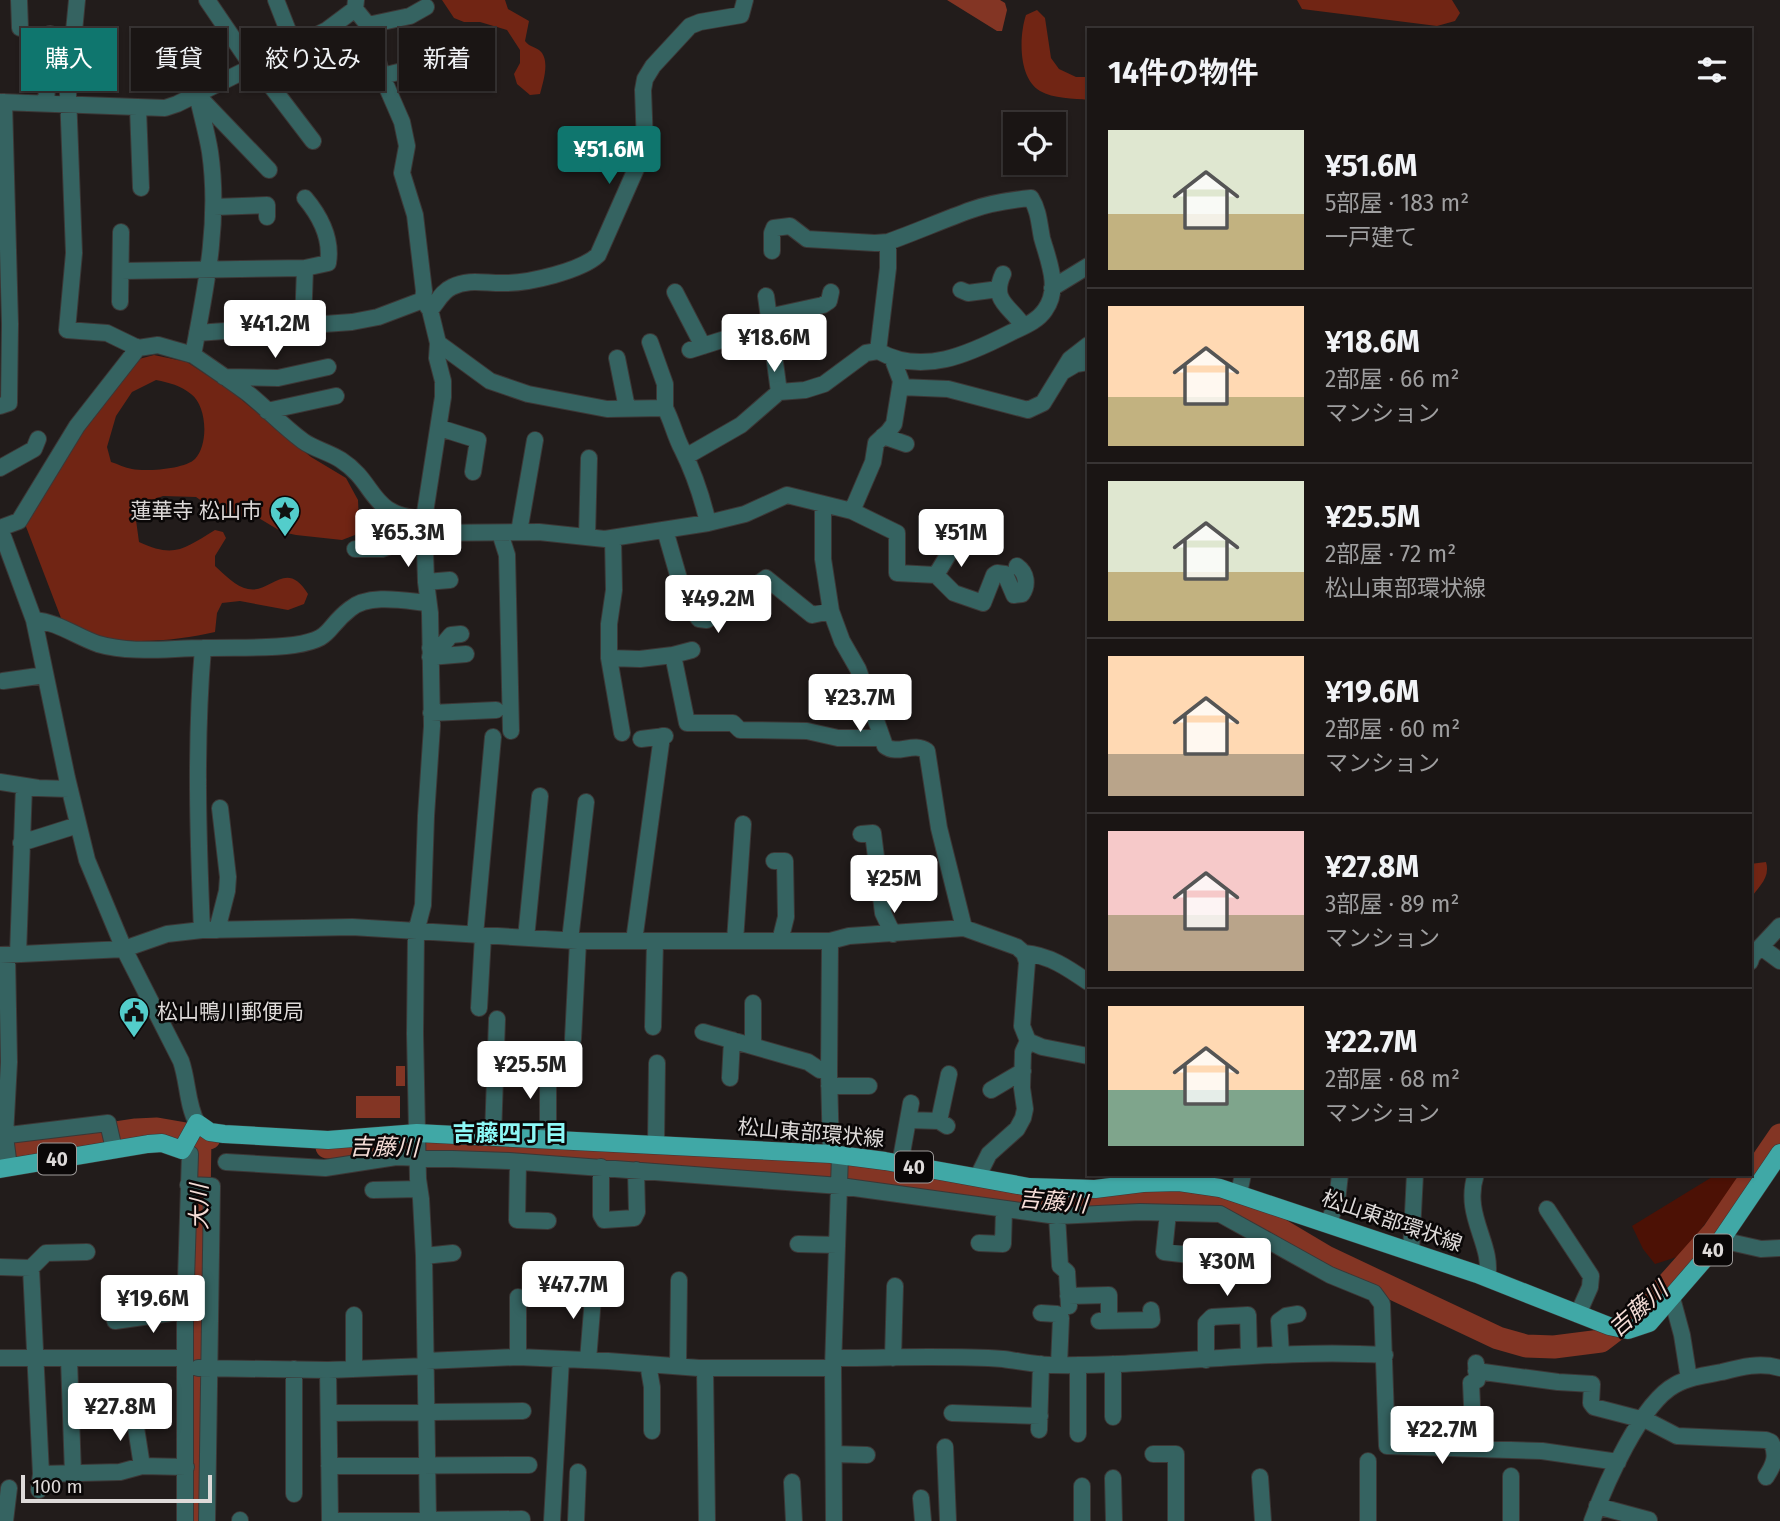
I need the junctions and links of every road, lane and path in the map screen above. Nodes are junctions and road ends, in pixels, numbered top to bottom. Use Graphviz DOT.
graph roads {
  1 [pos="19,0"];
  2 [pos="77,0"];
  3 [pos="207,0"];
  4 [pos="276,0"];
  5 [pos="745,0"];
  6 [pos="355,4"];
  7 [pos="426,7"];
  8 [pos="368,24"];
  9 [pos="20,28"];
  10 [pos="287,28"];
  11 [pos="329,28"];
  12 [pos="369,28"];
  13 [pos="241,48"];
  14 [pos="241,71"];
  15 [pos="385,83"];
  16 [pos="47,91"];
  17 [pos="274,91"];
  18 [pos="197,94"];
  19 [pos="2,102"];
  20 [pos="46,104"];
  21 [pos="69,105"];
  22 [pos="138,108"];
  23 [pos="313,141"];
  24 [pos="269,170"];
  25 [pos="141,188"];
  26 [pos="305,198"];
  27 [pos="214,207"];
  28 [pos="267,217"];
  29 [pos="121,232"];
  30 [pos="888,242"];
  31 [pos="772,251"];
  32 [pos="1087,266"];
  33 [pos="304,268"];
  34 [pos="121,271"];
  35 [pos="208,271"];
  36 [pos="1052,288"];
  37 [pos="961,290"];
  38 [pos="675,292"];
  39 [pos="831,292"];
  40 [pos="766,296"];
  41 [pos="120,302"];
  42 [pos="427,305"];
  43 [pos="769,321"];
  44 [pos="5,324"];
  45 [pos="303,325"];
  46 [pos="1023,326"];
  47 [pos="197,333"];
  48 [pos="650,342"];
  49 [pos="438,343"];
  50 [pos="1087,346"];
  51 [pos="138,348"];
  52 [pos="878,351"];
  53 [pos="193,355"];
  54 [pos="617,358"];
  55 [pos="893,360"];
  56 [pos="1087,362"];
  57 [pos="328,368"];
  58 [pos="1062,372"];
  59 [pos="224,377"];
  60 [pos="900,387"];
  61 [pos="779,392"];
  62 [pos="336,396"];
  63 [pos="0,406"];
  64 [pos="627,408"];
  65 [pos="665,408"];
  66 [pos="267,411"];
  67 [pos="440,428"];
  68 [pos="883,436"];
  69 [pos="38,439"];
  70 [pos="536,440"];
  71 [pos="906,444"];
  72 [pos="687,456"];
  73 [pos="589,458"];
  74 [pos="0,468"];
  75 [pos="473,472"];
  76 [pos="823,504"];
  77 [pos="852,511"];
  78 [pos="708,523"];
  79 [pos="425,526"];
  80 [pos="0,528"];
  81 [pos="665,530"];
  82 [pos="519,532"];
  83 [pos="500,533"];
  84 [pos="587,537"];
  85 [pos="612,538"];
  86 [pos="968,540"];
  87 [pos="355,550"];
  88 [pos="1017,566"];
  89 [pos="936,575"];
  90 [pos="450,580"];
  91 [pos="426,582"];
  92 [pos="428,603"];
  93 [pos="831,611"];
  94 [pos="34,620"];
  95 [pos="461,634"];
  96 [pos="203,648"];
  97 [pos="692,650"];
  98 [pos="430,652"];
  99 [pos="466,654"];
  100 [pos="673,655"];
  101 [pos="609,658"];
  102 [pos="45,675"];
  103 [pos="3,681"];
  104 [pos="496,710"];
  105 [pos="431,713"];
  106 [pos="511,731"];
  107 [pos="622,733"];
  108 [pos="493,737"];
  109 [pos="880,738"];
  110 [pos="641,739"];
  111 [pos="0,782"];
  112 [pos="24,786"];
  113 [pos="69,789"];
  114 [pos="540,796"];
  115 [pos="586,802"];
  116 [pos="220,808"];
  117 [pos="743,824"];
  118 [pos="78,825"];
  119 [pos="861,834"];
  120 [pos="22,843"];
  121 [pos="774,861"];
  122 [pos="1780,926"];
  123 [pos="964,928"];
  124 [pos="209,930"];
  125 [pos="416,932"];
  126 [pos="893,934"];
  127 [pos="479,936"];
  128 [pos="526,938"];
  129 [pos="574,941"];
  130 [pos="634,941"];
  131 [pos="655,941"];
  132 [pos="735,941"];
  133 [pos="780,941"];
  134 [pos="830,941"];
  135 [pos="1761,947"];
  136 [pos="124,950"];
  137 [pos="1024,953"];
  138 [pos="8,955"];
  139 [pos="1752,959"];
  140 [pos="1780,961"];
  141 [pos="1087,981"];
  142 [pos="753,1003"];
  143 [pos="479,1008"];
  144 [pos="497,1019"];
  145 [pos="653,1027"];
  146 [pos="703,1032"];
  147 [pos="573,1039"];
  148 [pos="732,1040"];
  149 [pos="1028,1041"];
  150 [pos="753,1045"];
  151 [pos="1087,1056"];
  152 [pos="657,1063"];
  153 [pos="548,1065"];
  154 [pos="1023,1070"];
  155 [pos="4,1072"];
  156 [pos="949,1074"];
  157 [pos="730,1078"];
  158 [pos="829,1078"];
  159 [pos="869,1086"];
  160 [pos="991,1090"];
  161 [pos="911,1103"];
  162 [pos="908,1120"];
  163 [pos="493,1136"];
  164 [pos="3,1137"];
  165 [pos="190,1137"];
  166 [pos="548,1138"];
  167 [pos="113,1140"];
  168 [pos="656,1144"];
  169 [pos="417,1145"];
  170 [pos="630,1145"];
  171 [pos="1780,1153"];
  172 [pos="837,1157"];
  173 [pos="226,1162"];
  174 [pos="518,1162"];
  175 [pos="900,1164"];
  176 [pos="6,1165"];
  177 [pos="601,1167"];
  178 [pos="632,1168"];
  179 [pos="1243,1176"];
  180 [pos="1340,1176"];
  181 [pos="1415,1176"];
  182 [pos="1476,1176"];
  183 [pos="977,1178"];
  184 [pos="1161,1178"];
  185 [pos="1753,1179"];
  186 [pos="840,1183"];
  187 [pos="188,1185"];
  188 [pos="419,1189"];
  189 [pos="373,1190"];
  190 [pos="1239,1194"];
  191 [pos="1004,1209"];
  192 [pos="1168,1213"];
  193 [pos="1546,1214"];
  194 [pos="1058,1216"];
  195 [pos="548,1221"];
  196 [pos="1328,1224"];
  197 [pos="1721,1240"];
  198 [pos="979,1243"];
  199 [pos="798,1244"];
  200 [pos="838,1245"];
  201 [pos="1780,1248"];
  202 [pos="87,1252"];
  203 [pos="1411,1252"];
  204 [pos="453,1253"];
  205 [pos="1191,1255"];
  206 [pos="424,1256"];
  207 [pos="0,1267"];
  208 [pos="31,1268"];
  209 [pos="1487,1278"];
  210 [pos="679,1280"];
  211 [pos="895,1286"];
  212 [pos="589,1287"];
  213 [pos="518,1297"];
  214 [pos="1672,1297"];
  215 [pos="1151,1310"];
  216 [pos="185,1311"];
  217 [pos="1041,1313"];
  218 [pos="1298,1314"];
  219 [pos="1578,1314"];
  220 [pos="354,1315"];
  221 [pos="115,1321"];
  222 [pos="1281,1354"];
  223 [pos="1249,1356"];
  224 [pos="1385,1356"];
  225 [pos="518,1357"];
  226 [pos="0,1358"];
  227 [pos="893,1358"];
  228 [pos="36,1359"];
  229 [pos="69,1359"];
  230 [pos="561,1359"];
  231 [pos="584,1360"];
  232 [pos="1206,1360"];
  233 [pos="426,1363"];
  234 [pos="833,1363"];
  235 [pos="648,1364"];
  236 [pos="1041,1364"];
  237 [pos="1113,1364"];
  238 [pos="1059,1365"];
  239 [pos="1078,1365"];
  240 [pos="678,1366"];
  241 [pos="194,1367"];
  242 [pos="705,1368"];
  243 [pos="1780,1368"];
  244 [pos="354,1369"];
  245 [pos="294,1370"];
  246 [pos="328,1370"];
  247 [pos="1689,1379"];
  248 [pos="523,1411"];
  249 [pos="427,1412"];
  250 [pos="329,1413"];
  251 [pos="952,1413"];
  252 [pos="135,1415"];
  253 [pos="1113,1417"];
  254 [pos="1642,1420"];
  255 [pos="652,1431"];
  256 [pos="1078,1434"];
  257 [pos="945,1446"];
  258 [pos="1474,1449"];
  259 [pos="834,1454"];
  260 [pos="1153,1454"];
  261 [pos="867,1455"];
  262 [pos="1368,1461"];
  263 [pos="1618,1462"];
  264 [pos="529,1465"];
  265 [pos="142,1466"];
  266 [pos="329,1466"];
  267 [pos="427,1466"];
  268 [pos="186,1467"];
  269 [pos="578,1472"];
  270 [pos="72,1474"];
  271 [pos="1510,1476"];
  272 [pos="1260,1477"];
  273 [pos="1766,1477"];
  274 [pos="1113,1478"];
  275 [pos="792,1482"];
  276 [pos="1082,1486"];
  277 [pos="9,1488"];
  278 [pos="294,1494"];
  279 [pos="921,1498"];
  280 [pos="1595,1513"];
  281 [pos="522,1519"];
  282 [pos="1649,1520"];
  283 [pos="5,1521"];
  284 [pos="185,1521"];
  285 [pos="207,1521"];
  286 [pos="428,1521"];
  287 [pos="552,1521"];
  288 [pos="576,1521"];
  289 [pos="707,1521"];
  290 [pos="794,1521"];
  291 [pos="834,1521"];
  292 [pos="923,1521"];
  293 [pos="947,1521"];
  294 [pos="1082,1521"];
  295 [pos="1114,1521"];
  296 [pos="1176,1521"];
  297 [pos="1262,1521"];
  298 [pos="1368,1521"];
  299 [pos="1511,1521"];
  1 -- 9 [label="street"];
  2 -- 21 [label="street"];
  3 -- 13 [label="street"];
  4 -- 10 [label="street"];
  5 -- 42 [label="street"];
  6 -- 8 [label="street"];
  6 -- 11 [label="street"];
  7 -- 8 [label="street"];
  8 -- 12 [label="street"];
  14 -- 18 [label="street"];
  15 -- 42 [label="street"];
  16 -- 20 [label="street"];
  17 -- 23 [label="street"];
  18 -- 22 [label="street"];
  18 -- 24 [label="street"];
  18 -- 27 [label="street"];
  19 -- 20 [label="street"];
  19 -- 44 [label="street"];
  20 -- 21 [label="street"];
  21 -- 22 [label="street"];
  21 -- 51 [label="street"];
  22 -- 25 [label="street"];
  26 -- 33 [label="street"];
  27 -- 28 [label="street"];
  27 -- 35 [label="street"];
  29 -- 34 [label="street"];
  30 -- 31 [label="street"];
  30 -- 36 [label="street"];
  30 -- 52 [label="street"];
  32 -- 36 [label="street"];
  33 -- 35 [label="street"];
  33 -- 45 [label="street"];
  34 -- 35 [label="street"];
  34 -- 41 [label="street"];
  35 -- 47 [label="street"];
  36 -- 46 [label="street"];
  37 -- 46 [label="street"];
  38 -- 43 [label="street"];
  39 -- 43 [label="street"];
  40 -- 43 [label="street"];
  42 -- 45 [label="street"];
  42 -- 49 [label="street"];
  43 -- 61 [label="street"];
  44 -- 63 [label="street"];
  45 -- 47 [label="street"];
  46 -- 55 [label="street"];
  47 -- 53 [label="street"];
  48 -- 65 [label="street"];
  49 -- 64 [label="street"];
  49 -- 67 [label="street"];
  50 -- 58 [label="street"];
  51 -- 53 [label="street"];
  51 -- 80 [label="street"];
  52 -- 55 [label="street"];
  52 -- 61 [label="street"];
  53 -- 59 [label="street"];
  54 -- 64 [label="street"];
  55 -- 60 [label="street"];
  56 -- 58 [label="street"];
  57 -- 59 [label="street"];
  58 -- 60 [label="street"];
  59 -- 66 [label="street"];
  60 -- 68 [label="street"];
  61 -- 72 [label="street"];
  62 -- 66 [label="street"];
  64 -- 65 [label="street"];
  65 -- 72 [label="street"];
  66 -- 79 [label="street"];
  67 -- 75 [label="street"];
  67 -- 79 [label="street"];
  68 -- 71 [label="street"];
  68 -- 77 [label="street"];
  69 -- 74 [label="street"];
  70 -- 82 [label="street"];
  72 -- 78 [label="street"];
  73 -- 84 [label="street"];
  76 -- 77 [label="street"];
  76 -- 78 [label="street"];
  76 -- 93 [label="street"];
  77 -- 89 [label="street"];
  78 -- 81 [label="street"];
  79 -- 83 [label="street"];
  79 -- 87 [label="street"];
  79 -- 91 [label="street"];
  80 -- 94 [label="street"];
  81 -- 85 [label="street"];
  81 -- 93 [label="street"];
  82 -- 83 [label="street"];
  82 -- 84 [label="street"];
  83 -- 106 [label="street"];
  84 -- 85 [label="street"];
  85 -- 101 [label="street"];
  86 -- 89 [label="street"];
  88 -- 89 [label="street"];
  90 -- 91 [label="street"];
  91 -- 92 [label="street"];
  92 -- 96 [label="street"];
  92 -- 98 [label="street"];
  93 -- 109 [label="street"];
  94 -- 96 [label="street"];
  94 -- 102 [label="street"];
  95 -- 98 [label="street"];
  96 -- 124 [label="street"];
  97 -- 100 [label="street"];
  98 -- 99 [label="street"];
  98 -- 105 [label="street"];
  100 -- 101 [label="street"];
  100 -- 109 [label="street"];
  101 -- 107 [label="street"];
  102 -- 103 [label="street"];
  102 -- 113 [label="street"];
  104 -- 105 [label="street"];
  105 -- 125 [label="street"];
  108 -- 127 [label="street"];
  109 -- 123 [label="street"];
  110 -- 130 [label="street"];
  111 -- 112 [label="street"];
  112 -- 113 [label="street"];
  112 -- 120 [label="street"];
  113 -- 118 [label="street"];
  114 -- 128 [label="street"];
  115 -- 129 [label="street"];
  116 -- 124 [label="street"];
  117 -- 132 [label="street"];
  118 -- 120 [label="street"];
  118 -- 136 [label="street"];
  119 -- 126 [label="street"];
  120 -- 138 [label="street"];
  121 -- 133 [label="street"];
  122 -- 135 [label="street"];
  123 -- 126 [label="street"];
  123 -- 137 [label="street"];
  124 -- 125 [label="street"];
  124 -- 136 [label="street"];
  125 -- 127 [label="street"];
  125 -- 169 [label="street"];
  126 -- 134 [label="street"];
  127 -- 128 [label="street"];
  127 -- 143 [label="street"];
  128 -- 129 [label="street"];
  129 -- 130 [label="street"];
  129 -- 147 [label="street"];
  130 -- 131 [label="street"];
  131 -- 132 [label="street"];
  131 -- 145 [label="street"];
  132 -- 133 [label="street"];
  133 -- 134 [label="street"];
  134 -- 158 [label="street"];
  135 -- 139 [label="street"];
  135 -- 140 [label="street"];
  136 -- 138 [label="street"];
  136 -- 165 [label="street"];
  137 -- 141 [label="street"];
  137 -- 149 [label="street"];
  138 -- 155 [label="street"];
  142 -- 150 [label="street"];
  144 -- 163 [label="street"];
  146 -- 148 [label="street"];
  148 -- 150 [label="street"];
  148 -- 157 [label="street"];
  149 -- 151 [label="street"];
  149 -- 154 [label="street"];
  150 -- 158 [label="street"];
  152 -- 168 [label="street"];
  153 -- 166 [label="street"];
  154 -- 160 [label="street"];
  154 -- 183 [label="street"];
  155 -- 164 [label="street"];
  156 -- 162 [label="street"];
  158 -- 159 [label="street"];
  158 -- 172 [label="street"];
  161 -- 162 [label="street"];
  162 -- 175 [label="street"];
  163 -- 166 [label="main road, 松山東部環状線 / 40"];
  163 -- 169 [label="main road, 松山東部環状線 / 40"];
  164 -- 167 [label="street"];
  164 -- 176 [label="street"];
  165 -- 167 [label="main road, 松山東部環状線 / 40"];
  165 -- 169 [label="main road, 松山東部環状線 / 40"];
  165 -- 187 [label="street"];
  166 -- 170 [label="main road, 松山東部環状線 / 40"];
  167 -- 176 [label="main road, 松山東部環状線 / 40"];
  168 -- 170 [label="main road, 松山東部環状線 / 40"];
  168 -- 172 [label="main road, 松山東部環状線 / 40"];
  169 -- 173 [label="street"];
  169 -- 174 [label="street"];
  169 -- 188 [label="street"];
  170 -- 178 [label="street"];
  171 -- 185 [label="main road, 松山東部環状線 / 40"];
  172 -- 175 [label="main road, 松山東部環状線 / 40"];
  172 -- 186 [label="street"];
  174 -- 177 [label="street"];
  174 -- 195 [label="street"];
  175 -- 183 [label="main road, 松山東部環状線 / 40"];
  177 -- 178 [label="street"];
  177 -- 178 [label="street"];
  178 -- 186 [label="street"];
  179 -- 190 [label="street"];
  180 -- 196 [label="street"];
  181 -- 203 [label="street"];
  182 -- 209 [label="street"];
  183 -- 184 [label="main road, 松山東部環状線 / 40"];
  184 -- 190 [label="main road, 松山東部環状線 / 40"];
  185 -- 197 [label="main road, 松山東部環状線 / 40"];
  186 -- 191 [label="street"];
  186 -- 200 [label="street"];
  187 -- 216 [label="street"];
  187 -- 241 [label="street"];
  188 -- 189 [label="street"];
  188 -- 206 [label="street"];
  190 -- 196 [label="main road, 松山東部環状線 / 40"];
  191 -- 194 [label="street"];
  191 -- 198 [label="street"];
  192 -- 194 [label="street"];
  192 -- 205 [label="street"];
  192 -- 224 [label="street"];
  193 -- 219 [label="street"];
  194 -- 215 [label="street"];
  196 -- 203 [label="main road, 松山東部環状線 / 40"];
  197 -- 201 [label="street"];
  197 -- 214 [label="main road, 松山東部環状線 / 40"];
  199 -- 200 [label="street"];
  200 -- 234 [label="street"];
  202 -- 208 [label="street"];
  203 -- 209 [label="main road, 松山東部環状線 / 40"];
  204 -- 206 [label="street"];
  206 -- 233 [label="street"];
  207 -- 208 [label="street"];
  208 -- 228 [label="street"];
  209 -- 219 [label="main road, 松山東部環状線 / 40"];
  210 -- 240 [label="street"];
  211 -- 227 [label="street"];
  212 -- 231 [label="street"];
  213 -- 225 [label="street"];
  214 -- 219 [label="main road, 松山東部環状線 / 40"];
  214 -- 247 [label="street"];
  216 -- 221 [label="street"];
  216 -- 241 [label="street"];
  217 -- 238 [label="street"];
  218 -- 222 [label="street"];
  220 -- 244 [label="street"];
  222 -- 223 [label="street"];
  222 -- 224 [label="street"];
  223 -- 232 [label="street"];
  223 -- 232 [label="street"];
  224 -- 258 [label="street"];
  225 -- 230 [label="street"];
  225 -- 233 [label="street"];
  226 -- 228 [label="street"];
  227 -- 234 [label="street"];
  227 -- 236 [label="street"];
  228 -- 229 [label="street"];
  228 -- 270 [label="street"];
  229 -- 241 [label="street"];
  229 -- 270 [label="street"];
  230 -- 231 [label="street"];
  230 -- 287 [label="street"];
  231 -- 235 [label="street"];
  232 -- 237 [label="street"];
  233 -- 244 [label="street"];
  233 -- 249 [label="street"];
  234 -- 242 [label="street"];
  234 -- 259 [label="street"];
  235 -- 240 [label="street"];
  235 -- 255 [label="street"];
  236 -- 238 [label="street"];
  236 -- 251 [label="street"];
  237 -- 239 [label="street"];
  237 -- 253 [label="street"];
  238 -- 239 [label="street"];
  239 -- 256 [label="street"];
  240 -- 242 [label="street"];
  241 -- 245 [label="street"];
  241 -- 268 [label="street"];
  241 -- 285 [label="street"];
  242 -- 289 [label="street"];
  243 -- 247 [label="street"];
  244 -- 246 [label="street"];
  245 -- 246 [label="street"];
  245 -- 278 [label="street"];
  246 -- 250 [label="street"];
  247 -- 254 [label="street"];
  248 -- 249 [label="street"];
  249 -- 250 [label="street"];
  249 -- 267 [label="street"];
  250 -- 266 [label="street"];
  252 -- 265 [label="street"];
  254 -- 258 [label="street"];
  254 -- 263 [label="street"];
  254 -- 273 [label="street"];
  257 -- 293 [label="street"];
  258 -- 263 [label="street"];
  259 -- 261 [label="street"];
  259 -- 291 [label="street"];
  260 -- 296 [label="street"];
  262 -- 298 [label="street"];
  263 -- 280 [label="street"];
  264 -- 267 [label="street"];
  265 -- 268 [label="street"];
  265 -- 270 [label="street"];
  266 -- 267 [label="street"];
  266 -- 286 [label="street"];
  267 -- 286 [label="street"];
  268 -- 284 [label="street"];
  269 -- 288 [label="street"];
  271 -- 299 [label="street"];
  272 -- 297 [label="street"];
  274 -- 295 [label="street"];
  275 -- 290 [label="street"];
  276 -- 294 [label="street"];
  277 -- 283 [label="street"];
  279 -- 292 [label="street"];
  280 -- 282 [label="street"];
  281 -- 286 [label="street"];
}
